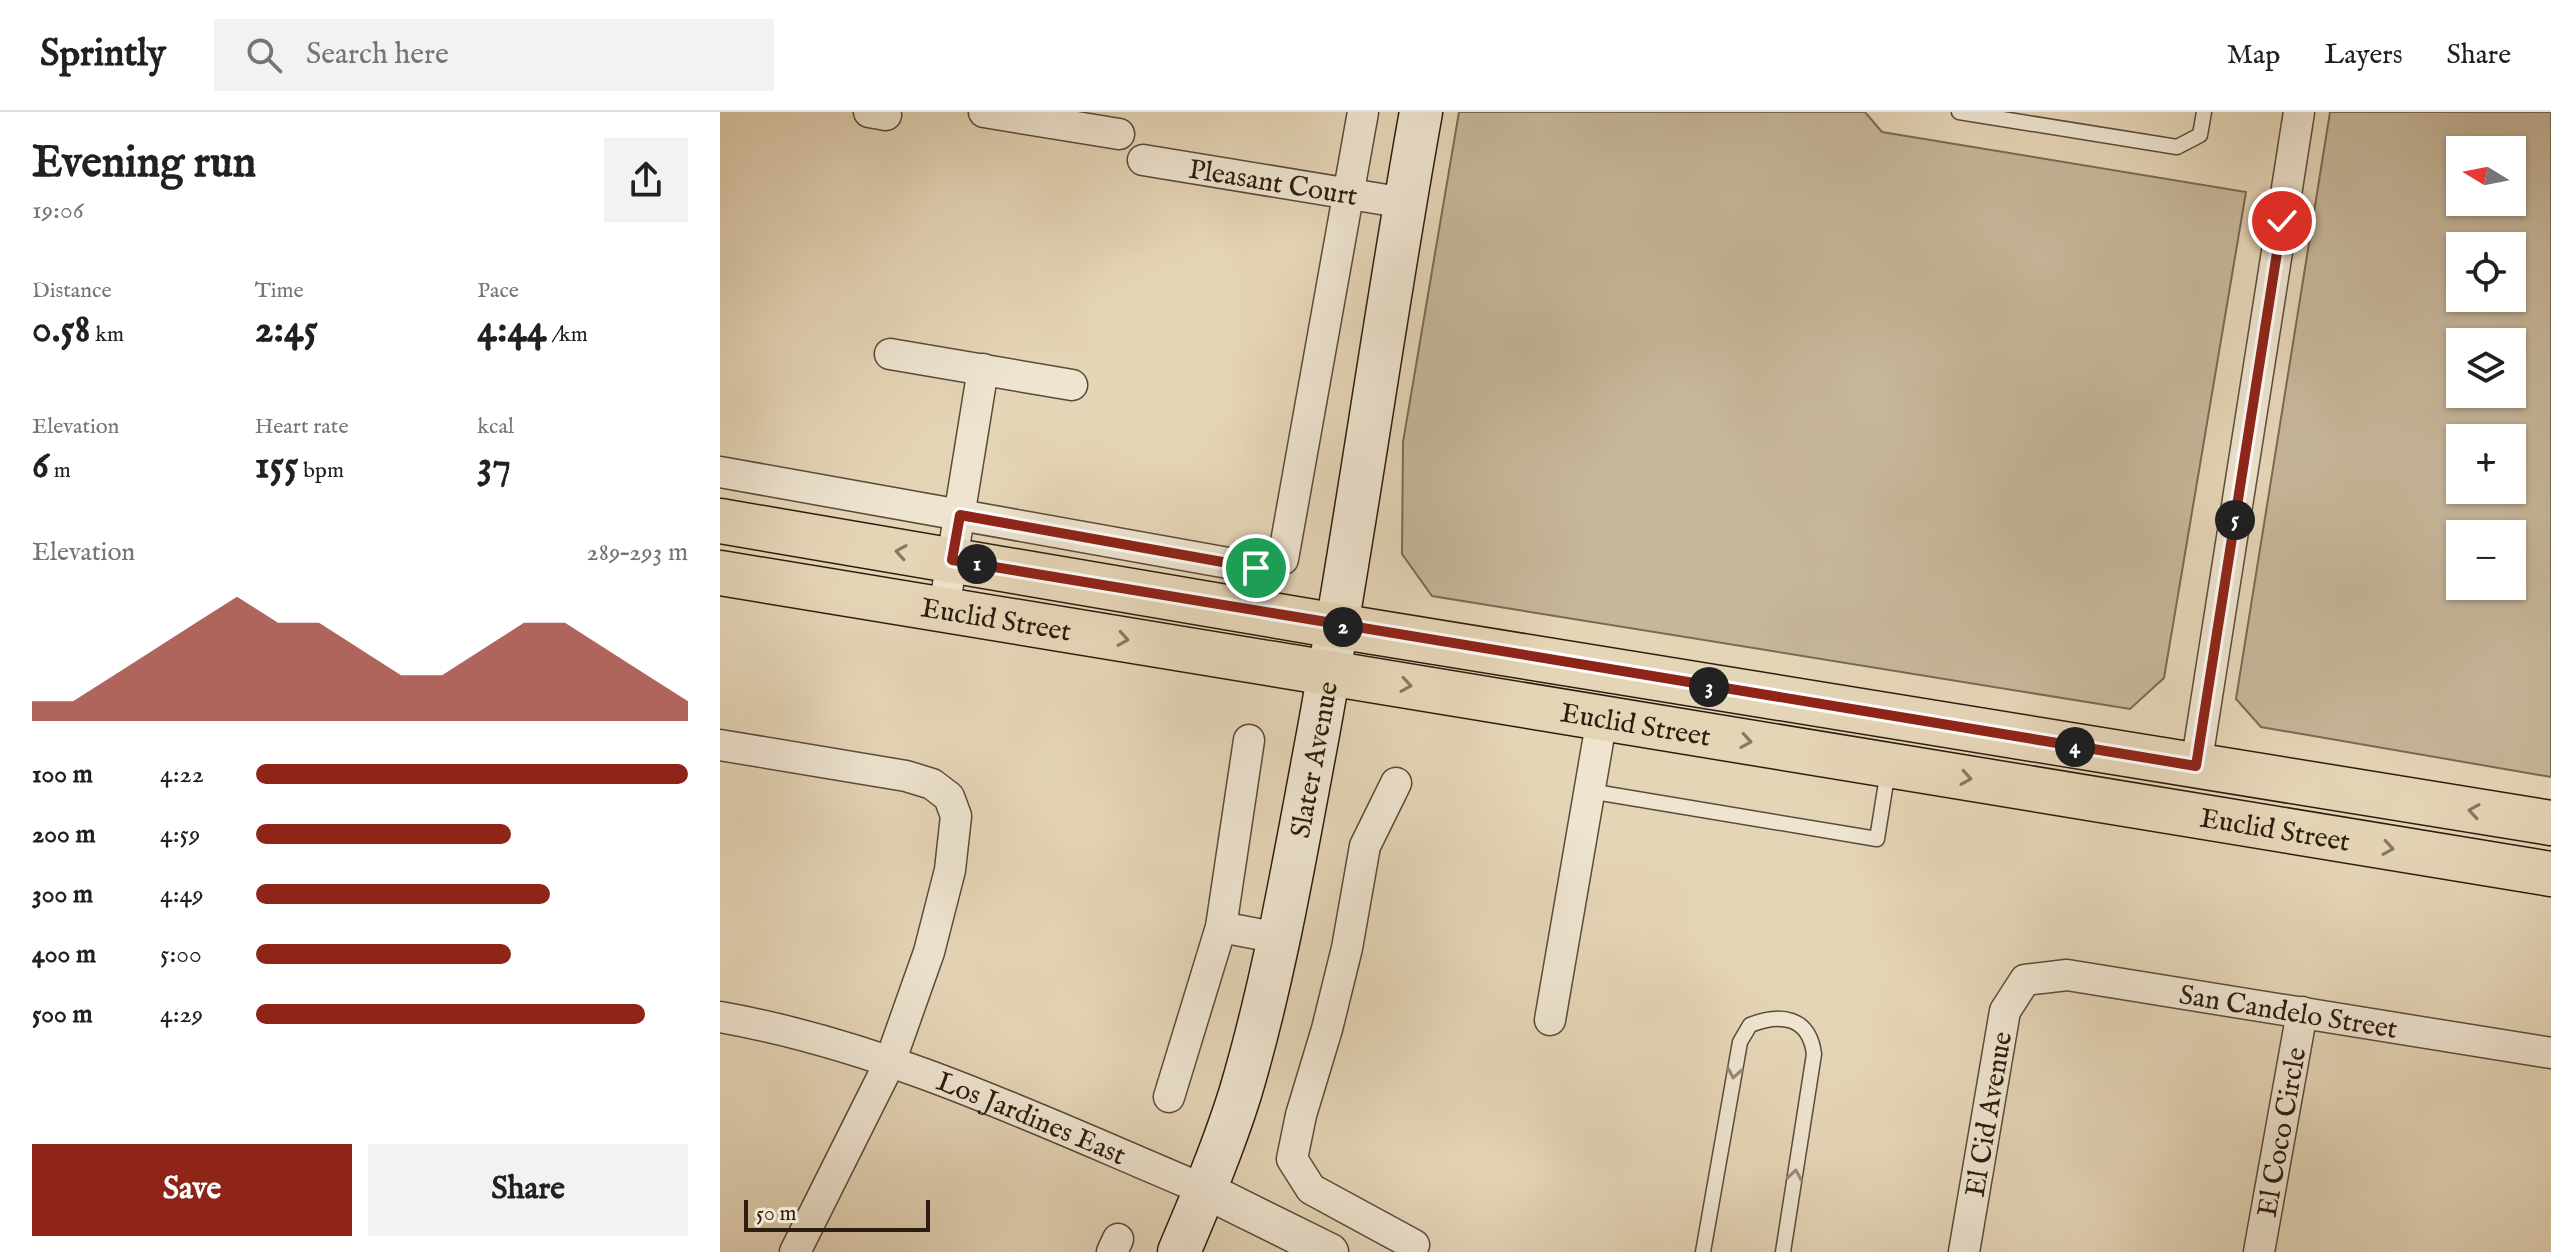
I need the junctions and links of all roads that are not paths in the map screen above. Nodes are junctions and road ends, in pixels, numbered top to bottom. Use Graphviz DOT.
graph roads {
  1 [pos="984,112"];
  2 [pos="1363,112"];
  3 [pos="1421,112"];
  4 [pos="1959,112"];
  5 [pos="2204,112"];
  6 [pos="2299,112"];
  7 [pos="1027,116"];
  8 [pos="1119,134"];
  9 [pos="1143,160"];
  10 [pos="1349,194"];
  11 [pos="1405,203"];
  12 [pos="890,354"];
  13 [pos="983,369"];
  14 [pos="1072,385"];
  15 [pos="720,472"];
  16 [pos="960,515"];
  17 [pos="720,521"];
  18 [pos="952,560"];
  19 [pos="720,573"];
  20 [pos="944,609"];
  21 [pos="1337,626"];
  22 [pos="1329,673"];
  23 [pos="1897,717"];
  24 [pos="1602,718"];
  25 [pos="1249,740"];
  26 [pos="720,745"];
  27 [pos="1889,765"];
  28 [pos="2196,766"];
  29 [pos="1396,783"];
  30 [pos="1589,791"];
  31 [pos="2551,823"];
  32 [pos="2551,874"];
  33 [pos="1221,927"];
  34 [pos="1279,938"];
  35 [pos="2025,980"];
  36 [pos="2302,1012"];
  37 [pos="720,1017"];
  38 [pos="1550,1020"];
  39 [pos="2551,1053"];
  40 [pos="890,1062"];
  41 [pos="1169,1097"];
  42 [pos="1205,1190"];
  43 [pos="1421,1250"];
  44 [pos="795,1252"];
  45 [pos="1179,1252"];
  46 [pos="1330,1252"];
  47 [pos="1703,1252"];
  48 [pos="1783,1252"];
  49 [pos="1964,1252"];
  50 [pos="2259,1252"];
  1 -- 7 [label="street"];
  2 -- 10 [label="street"];
  3 -- 11 [label="main road, Slater Avenue"];
  4 -- 5 [label="lane"];
  6 -- 28 [label="street"];
  7 -- 8 [label="street"];
  9 -- 10 [label="street, Pleasant Court"];
  10 -- 11 [label="street, Pleasant Court"];
  10 -- 16 [label="street"];
  11 -- 21 [label="main road, Slater Avenue"];
  12 -- 13 [label="street"];
  13 -- 14 [label="street"];
  13 -- 16 [label="street"];
  15 -- 16 [label="street"];
  16 -- 18 [label="street"];
  18 -- 17 [label="main road, Euclid Street, one-way"];
  18 -- 20 [label="street"];
  18 -- 21 [label="main road, Euclid Street"];
  19 -- 20 [label="main road, Euclid Street"];
  20 -- 22 [label="main road, Euclid Street, one-way"];
  21 -- 22 [label="main road, Slater Avenue"];
  21 -- 23 [label="main road, Euclid Street"];
  22 -- 24 [label="main road, Euclid Street, one-way"];
  22 -- 34 [label="main road, Slater Avenue"];
  23 -- 27 [label="main road"];
  23 -- 28 [label="main road, Euclid Street"];
  24 -- 27 [label="main road, Euclid Street, one-way"];
  24 -- 30 [label="street"];
  25 -- 33 [label="street"];
  26 -- 40 [label="street"];
  27 -- 30 [label="lane"];
  27 -- 32 [label="main road, Euclid Street, one-way"];
  31 -- 28 [label="main road, Euclid Street, one-way"];
  29 -- 43 [label="street"];
  30 -- 38 [label="street"];
  33 -- 34 [label="street"];
  33 -- 41 [label="street"];
  34 -- 42 [label="main road, Slater Avenue"];
  35 -- 36 [label="street, San Candelo Street"];
  35 -- 49 [label="street, El Cid Avenue"];
  36 -- 39 [label="street, San Candelo Street"];
  36 -- 50 [label="street, El Coco Circle"];
  37 -- 40 [label="street, Los Jardines East"];
  40 -- 42 [label="street, Los Jardines East"];
  40 -- 44 [label="street"];
  42 -- 45 [label="main road, Slater Avenue"];
  42 -- 46 [label="street, Los Jardines East"];
  48 -- 47 [label="lane, one-way"];
}
